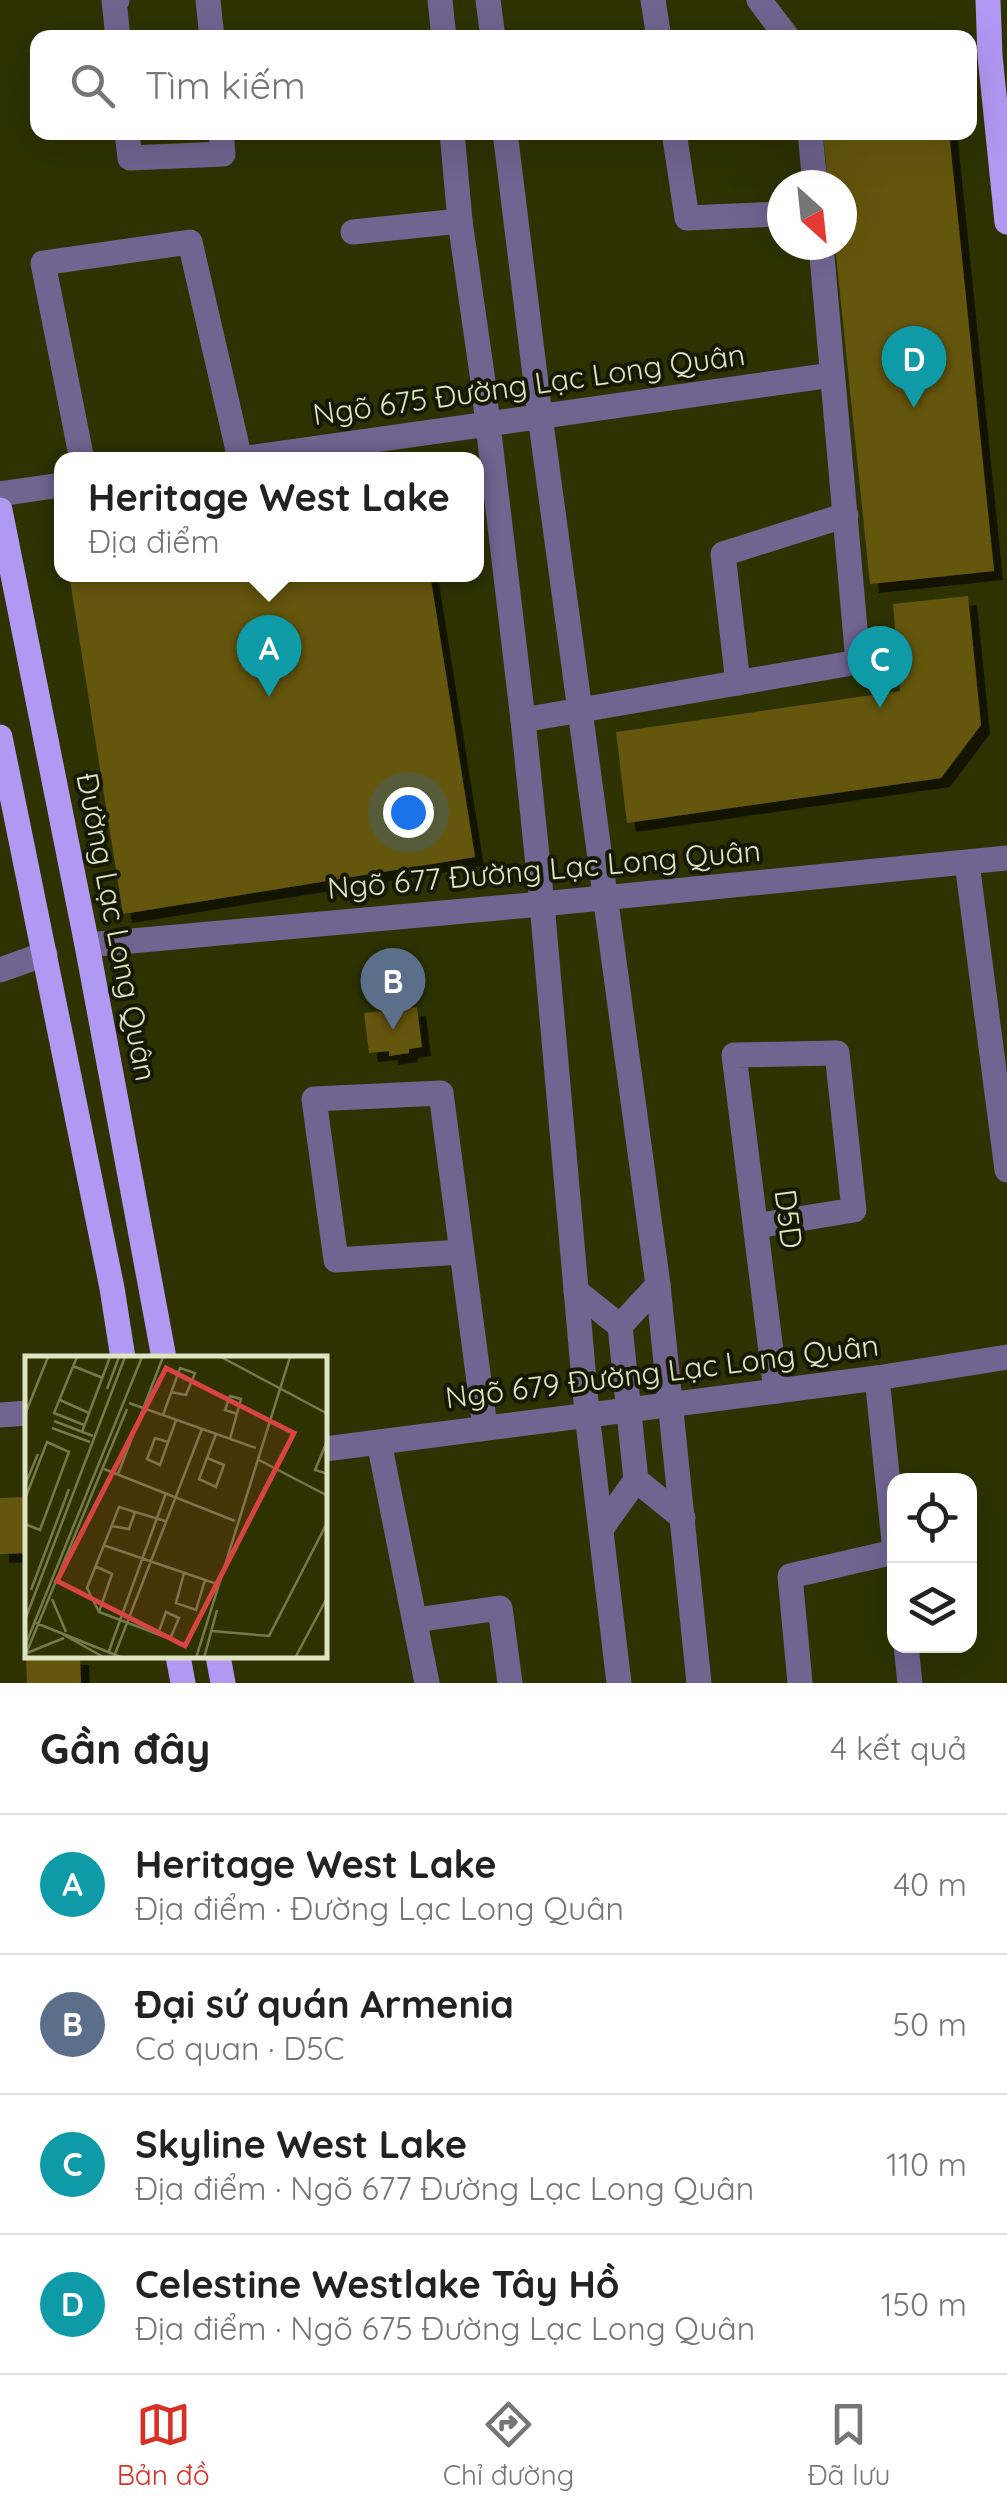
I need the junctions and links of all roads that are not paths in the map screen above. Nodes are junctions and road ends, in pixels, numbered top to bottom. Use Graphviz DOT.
graph roads {
  1 [pos="116,0"];
  2 [pos="208,0"];
  3 [pos="440,0"];
  4 [pos="488,0"];
  5 [pos="654,0"];
  6 [pos="759,0"];
  7 [pos="988,0"];
  8 [pos="117,30"];
  9 [pos="211,30"];
  10 [pos="443,30"];
  11 [pos="492,30"];
  12 [pos="658,30"];
  13 [pos="782,30"];
  14 [pos="128,140"];
  15 [pos="222,140"];
  16 [pos="453,140"];
  17 [pos="505,140"];
  18 [pos="675,140"];
  19 [pos="811,140"];
  20 [pos="814,170"];
  21 [pos="767,215"];
  22 [pos="460,221"];
  23 [pos="1007,222"];
  24 [pos="353,232"];
  25 [pos="822,260"];
  26 [pos="832,375"];
  27 [pos="540,416"];
  28 [pos="487,422"];
  29 [pos="80,452"];
  30 [pos="235,452"];
  31 [pos="284,452"];
  32 [pos="54,486"];
  33 [pos="0,494"];
  34 [pos="0,510"];
  35 [pos="846,515"];
  36 [pos="738,684"];
  37 [pos="580,711"];
  38 [pos="523,720"];
  39 [pos="0,736"];
  40 [pos="1007,858"];
  41 [pos="967,863"];
  42 [pos="605,898"];
  43 [pos="542,904"];
  44 [pos="87,945"];
  45 [pos="45,954"];
  46 [pos="0,970"];
  47 [pos="1007,1170"];
  48 [pos="756,1226"];
  49 [pos="461,1252"];
  50 [pos="658,1285"];
  51 [pos="576,1292"];
  52 [pos="620,1326"];
  53 [pos="123,1356"];
  54 [pos="164,1356"];
  55 [pos="1007,1357"];
  56 [pos="877,1378"];
  57 [pos="776,1391"];
  58 [pos="671,1404"];
  59 [pos="628,1409"];
  60 [pos="25,1412"];
  61 [pos="0,1414"];
  62 [pos="587,1414"];
  63 [pos="485,1427"];
  64 [pos="379,1442"];
  65 [pos="328,1450"];
  66 [pos="887,1474"];
  67 [pos="636,1480"];
  68 [pos="683,1518"];
  69 [pos="601,1529"];
  70 [pos="887,1554"];
  71 [pos="416,1620"];
  72 [pos="907,1653"];
  73 [pos="178,1658"];
  74 [pos="218,1658"];
  75 [pos="183,1683"];
  76 [pos="223,1683"];
  77 [pos="428,1683"];
  78 [pos="510,1683"];
  79 [pos="618,1683"];
  80 [pos="699,1683"];
  81 [pos="800,1683"];
  82 [pos="910,1683"];
  1 -- 8 [label="street"];
  2 -- 9 [label="street"];
  3 -- 10 [label="street"];
  4 -- 11 [label="street"];
  5 -- 12 [label="street"];
  6 -- 13 [label="street"];
  7 -- 23 [label="main road"];
  14 -- 15 [label="street"];
  16 -- 22 [label="street"];
  17 -- 27 [label="street"];
  18 -- 21 [label="street"];
  19 -- 20 [label="street"];
  22 -- 24 [label="street"];
  22 -- 28 [label="street"];
  25 -- 26 [label="street"];
  26 -- 27 [label="street, Ngõ 675 Đường Lạc Long Quân"];
  26 -- 35 [label="street"];
  27 -- 28 [label="street, Ngõ 675 Đường Lạc Long Quân"];
  27 -- 37 [label="street"];
  28 -- 31 [label="street, Ngõ 675 Đường Lạc Long Quân"];
  28 -- 38 [label="street"];
  29 -- 30 [label="street"];
  32 -- 33 [label="street"];
  34 -- 44 [label="main road, Đường Lạc Long Quân"];
  35 -- 36 [label="street"];
  35 -- 36 [label="street"];
  36 -- 37 [label="street"];
  37 -- 38 [label="street"];
  37 -- 42 [label="street"];
  38 -- 43 [label="street"];
  39 -- 45 [label="main road"];
  40 -- 41 [label="street, Ngõ 677 Đường Lạc Long Quân"];
  41 -- 42 [label="street, Ngõ 677 Đường Lạc Long Quân"];
  41 -- 47 [label="street"];
  42 -- 43 [label="street, Ngõ 677 Đường Lạc Long Quân"];
  42 -- 50 [label="street"];
  43 -- 44 [label="street, Ngõ 677 Đường Lạc Long Quân"];
  43 -- 51 [label="street"];
  44 -- 54 [label="main road, Đường Lạc Long Quân"];
  45 -- 46 [label="street"];
  45 -- 53 [label="main road"];
  48 -- 48 [label="street, D5D"];
  48 -- 57 [label="street, D5D"];
  49 -- 49 [label="street"];
  49 -- 63 [label="street"];
  50 -- 52 [label="street"];
  50 -- 58 [label="street"];
  51 -- 52 [label="street"];
  51 -- 62 [label="street"];
  52 -- 59 [label="street"];
  55 -- 56 [label="street, Ngõ 679 Đường Lạc Long Quân"];
  56 -- 57 [label="street, Ngõ 679 Đường Lạc Long Quân"];
  56 -- 66 [label="street"];
  57 -- 58 [label="street, Ngõ 679 Đường Lạc Long Quân"];
  58 -- 59 [label="street, Ngõ 679 Đường Lạc Long Quân"];
  58 -- 68 [label="street"];
  59 -- 62 [label="street, Ngõ 679 Đường Lạc Long Quân"];
  59 -- 67 [label="street"];
  60 -- 61 [label="street"];
  62 -- 63 [label="street, Ngõ 679 Đường Lạc Long Quân"];
  62 -- 69 [label="street"];
  63 -- 64 [label="street, Ngõ 679 Đường Lạc Long Quân"];
  64 -- 65 [label="street, Ngõ 679 Đường Lạc Long Quân"];
  64 -- 71 [label="street"];
  67 -- 68 [label="street"];
  67 -- 69 [label="street"];
  68 -- 80 [label="street"];
  69 -- 79 [label="street"];
  70 -- 81 [label="street"];
  71 -- 77 [label="street"];
  71 -- 78 [label="street"];
  72 -- 82 [label="street"];
  73 -- 75 [label="main road"];
  74 -- 76 [label="main road"];
}
